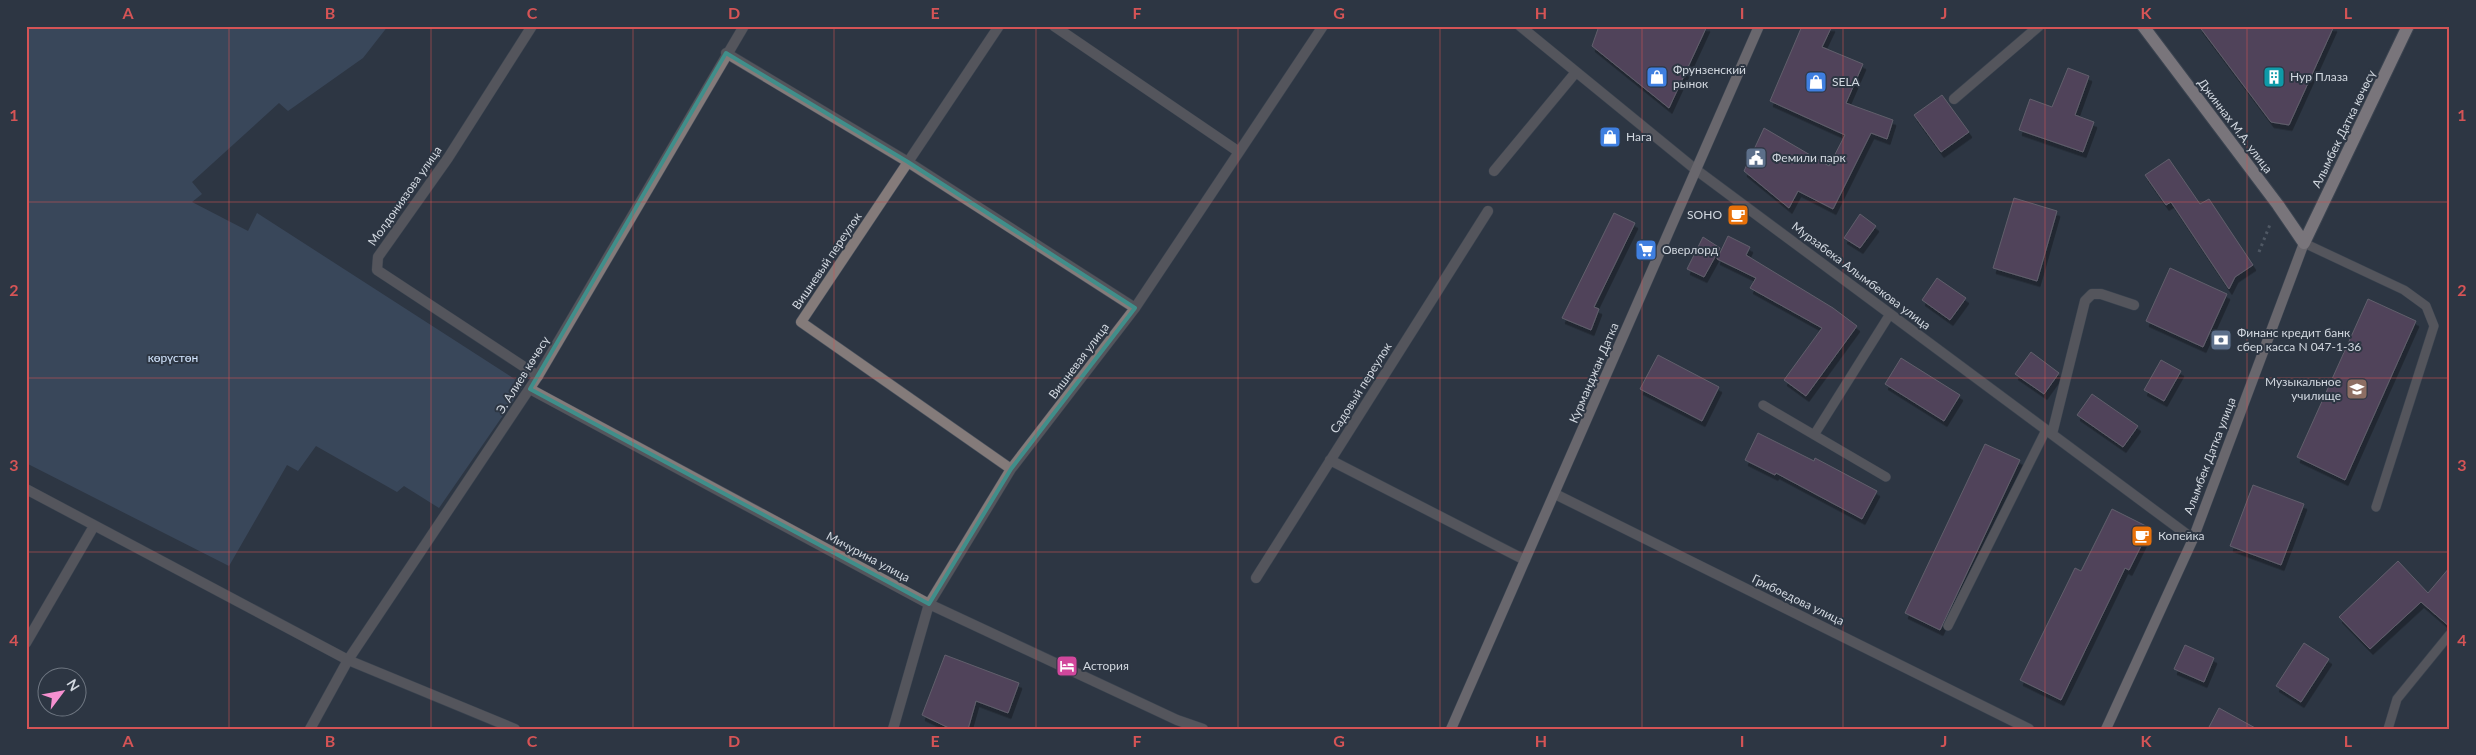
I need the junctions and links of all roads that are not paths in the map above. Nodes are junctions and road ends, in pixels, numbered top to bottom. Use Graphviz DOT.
graph roads {
  1 [pos="532,26"];
  2 [pos="744,26"];
  3 [pos="998,26"];
  4 [pos="1054,26"];
  5 [pos="1323,26"];
  6 [pos="1520,26"];
  7 [pos="1759,26"];
  8 [pos="2039,26"];
  9 [pos="2142,26"];
  10 [pos="2408,26"];
  11 [pos="726,53"];
  12 [pos="1576,72"];
  13 [pos="1954,99"];
  14 [pos="1239,152"];
  15 [pos="908,162"];
  16 [pos="1695,169"];
  17 [pos="1494,171"];
  18 [pos="1488,211"];
  19 [pos="2304,243"];
  20 [pos="2134,305"];
  21 [pos="1135,308"];
  22 [pos="1890,314"];
  23 [pos="538,376"];
  24 [pos="530,389"];
  25 [pos="1763,405"];
  26 [pos="2049,432"];
  27 [pos="1814,435"];
  28 [pos="1330,460"];
  29 [pos="1011,469"];
  30 [pos="1886,477"];
  31 [pos="26,490"];
  32 [pos="1555,494"];
  33 [pos="2376,507"];
  34 [pos="94,526"];
  35 [pos="2193,539"];
  36 [pos="1525,560"];
  37 [pos="1256,578"];
  38 [pos="929,604"];
  39 [pos="1948,626"];
  40 [pos="2450,634"];
  41 [pos="26,643"];
  42 [pos="348,660"];
  43 [pos="1175,724"];
  44 [pos="310,729"];
  45 [pos="515,729"];
  46 [pos="893,729"];
  47 [pos="1203,729"];
  48 [pos="1450,729"];
  49 [pos="2029,729"];
  50 [pos="2106,729"];
  51 [pos="2388,729"];
  1 -- 23 [label="street, Молдониязова улица"];
  2 -- 11 [label="street, Э. Алиев көчөсү"];
  3 -- 15 [label="street, Вишневый переулок"];
  4 -- 14 [label="street"];
  5 -- 14 [label="street, Вишневая улица"];
  6 -- 12 [label="street, Мурзабека Алымбекова улица"];
  7 -- 16 [label="main road, Курманджан Датка"];
  8 -- 13 [label="street"];
  9 -- 19 [label="main road, Джиннах М.А. улица"];
  10 -- 19 [label="main road, Алымбек Датка көчөсү"];
  11 -- 15 [label="street"];
  11 -- 23 [label="street, Э. Алиев көчөсү"];
  12 -- 16 [label="street, Мурзабека Алымбекова улица"];
  12 -- 17 [label="street"];
  14 -- 21 [label="street, Вишневая улица"];
  15 -- 21 [label="street"];
  15 -- 29 [label="street, Вишневый переулок"];
  16 -- 22 [label="street, Мурзабека Алымбекова улица"];
  16 -- 32 [label="main road, Курманджан Датка"];
  18 -- 28 [label="street, Садовый переулок"];
  19 -- 33 [label="lane"];
  19 -- 35 [label="main road, Алымбек Датка улица"];
  20 -- 26 [label="street"];
  21 -- 29 [label="street, Вишневая улица"];
  22 -- 26 [label="street, Мурзабека Алымбекова улица"];
  22 -- 27 [label="lane"];
  23 -- 24 [label="street, Э. Алиев көчөсү"];
  24 -- 38 [label="street, Мичурина улица"];
  24 -- 42 [label="street, Э. Алиев көчөсү"];
  25 -- 27 [label="lane"];
  26 -- 35 [label="street, Мурзабека Алымбекова улица"];
  26 -- 39 [label="lane"];
  27 -- 30 [label="lane"];
  28 -- 36 [label="street"];
  28 -- 37 [label="street, Садовый переулок"];
  29 -- 38 [label="street, Вишневая улица"];
  31 -- 34 [label="street"];
  32 -- 36 [label="main road, Курманджан Датка"];
  32 -- 49 [label="street, Грибоедова улица"];
  34 -- 41 [label="street"];
  34 -- 42 [label="street"];
  35 -- 50 [label="main road, Алымбек Датка улица"];
  36 -- 48 [label="main road, Курманджан Датка"];
  38 -- 43 [label="street, Мичурина улица"];
  38 -- 46 [label="street, Вишневая улица"];
  40 -- 51 [label="lane"];
  42 -- 44 [label="street, Э. Алиев көчөсү"];
  42 -- 45 [label="street"];
  43 -- 47 [label="street, Мичурина улица"];
}
